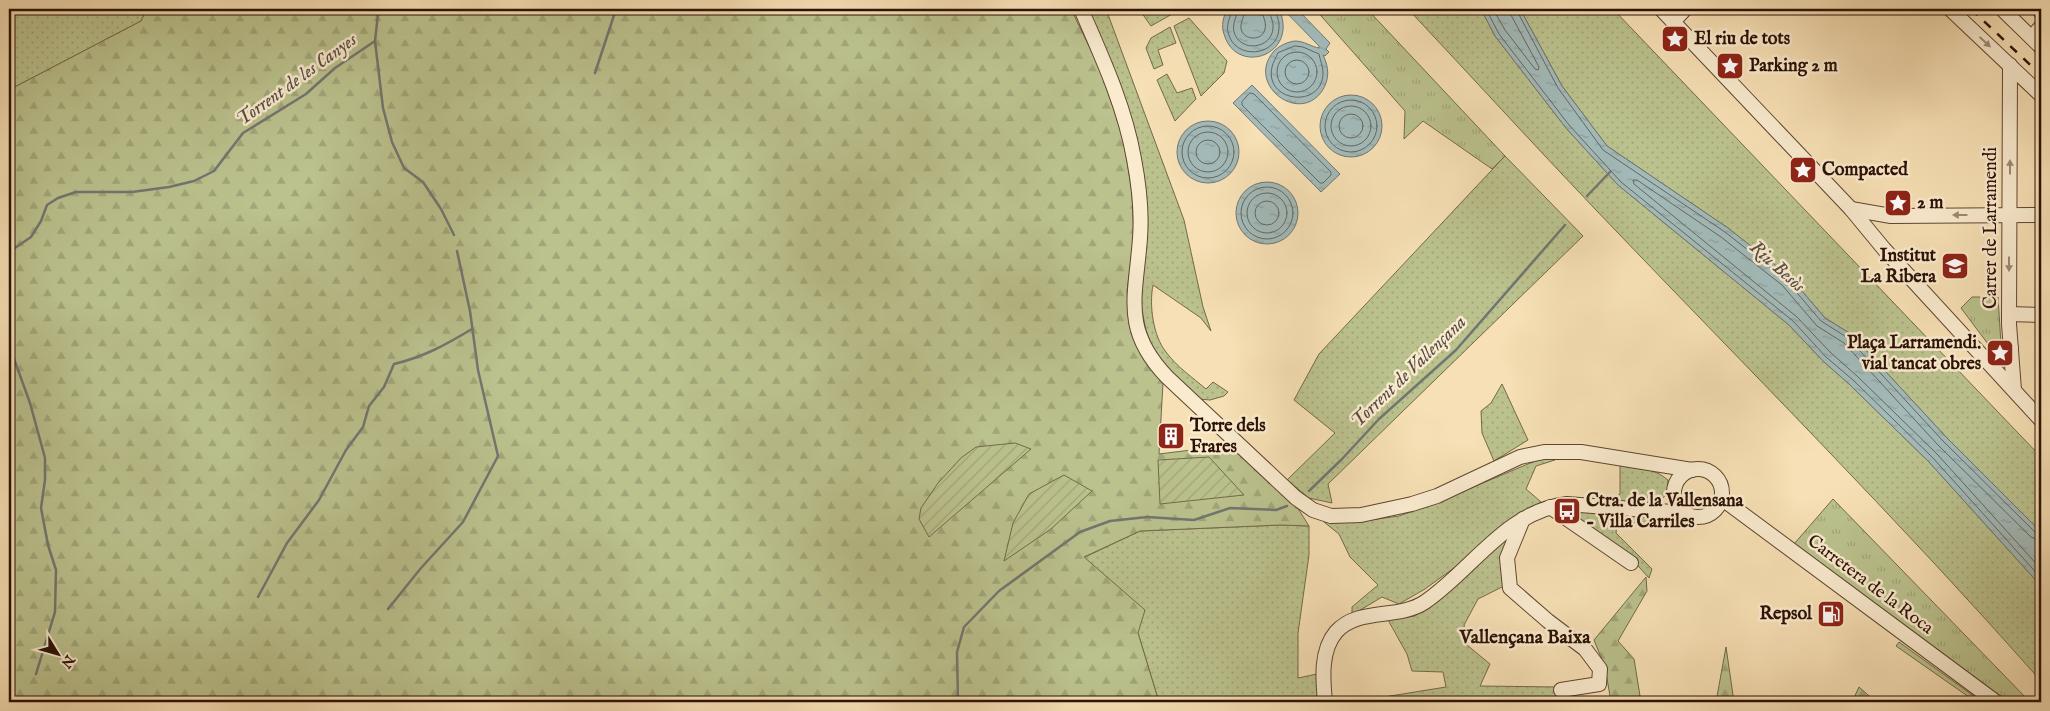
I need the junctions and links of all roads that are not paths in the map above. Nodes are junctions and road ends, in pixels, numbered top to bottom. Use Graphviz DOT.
graph roads {
  1 [pos="1081,9"];
  2 [pos="1661,9"];
  3 [pos="1685,9"];
  4 [pos="1950,9"];
  5 [pos="2002,9"];
  6 [pos="2038,9"];
  7 [pos="2041,12"];
  8 [pos="1674,22"];
  9 [pos="2041,27"];
  10 [pos="2036,42"];
  11 [pos="2010,65"];
  12 [pos="2041,95"];
  13 [pos="1851,209"];
  14 [pos="2009,215"];
  15 [pos="2041,215"];
  16 [pos="1891,216"];
  17 [pos="1870,233"];
  18 [pos="2009,314"];
  19 [pos="2041,315"];
  20 [pos="2011,348"];
  21 [pos="1982,357"];
  22 [pos="2014,390"];
  23 [pos="2041,420"];
  24 [pos="1665,467"];
  25 [pos="1692,470"];
  26 [pos="1677,482"];
  27 [pos="1721,498"];
  28 [pos="1675,499"];
  29 [pos="1550,507"];
  30 [pos="1655,510"];
  31 [pos="1714,510"];
  32 [pos="1685,513"];
  33 [pos="1749,518"];
  34 [pos="1523,519"];
  35 [pos="1631,564"];
  36 [pos="1561,690"];
  37 [pos="1325,702"];
  38 [pos="1996,702"];
  1 -- 24 [label="street"];
  2 -- 8 [label="street"];
  3 -- 8 [label="street"];
  4 -- 11 [label="street, one-way"];
  5 -- 10 [label="street"];
  6 -- 7 [label="street"];
  8 -- 13 [label="street"];
  9 -- 10 [label="street"];
  11 -- 12 [label="street"];
  14 -- 11 [label="street, Carrer de Larramendi, one-way"];
  13 -- 16 [label="street"];
  13 -- 17 [label="street"];
  14 -- 15 [label="street"];
  14 -- 16 [label="street, one-way"];
  14 -- 18 [label="street, Carrer de Larramendi, one-way"];
  16 -- 17 [label="street"];
  17 -- 21 [label="street"];
  18 -- 19 [label="street"];
  18 -- 20 [label="street, Carrer de Larramendi"];
  20 -- 21 [label="street"];
  20 -- 22 [label="street, Carrer de Larramendi"];
  21 -- 22 [label="street"];
  22 -- 23 [label="street"];
  24 -- 25 [label="street"];
  24 -- 26 [label="street"];
  25 -- 26 [label="street"];
  25 -- 27 [label="street"];
  26 -- 28 [label="street"];
  27 -- 31 [label="street"];
  27 -- 33 [label="street, Carretera de la Roca"];
  28 -- 30 [label="street"];
  28 -- 32 [label="street"];
  29 -- 30 [label="street"];
  29 -- 34 [label="street"];
  29 -- 35 [label="street"];
  30 -- 32 [label="street"];
  31 -- 32 [label="street"];
  31 -- 33 [label="street"];
  33 -- 38 [label="street, Carretera de la Roca"];
  34 -- 36 [label="street"];
  34 -- 37 [label="street"];
}
